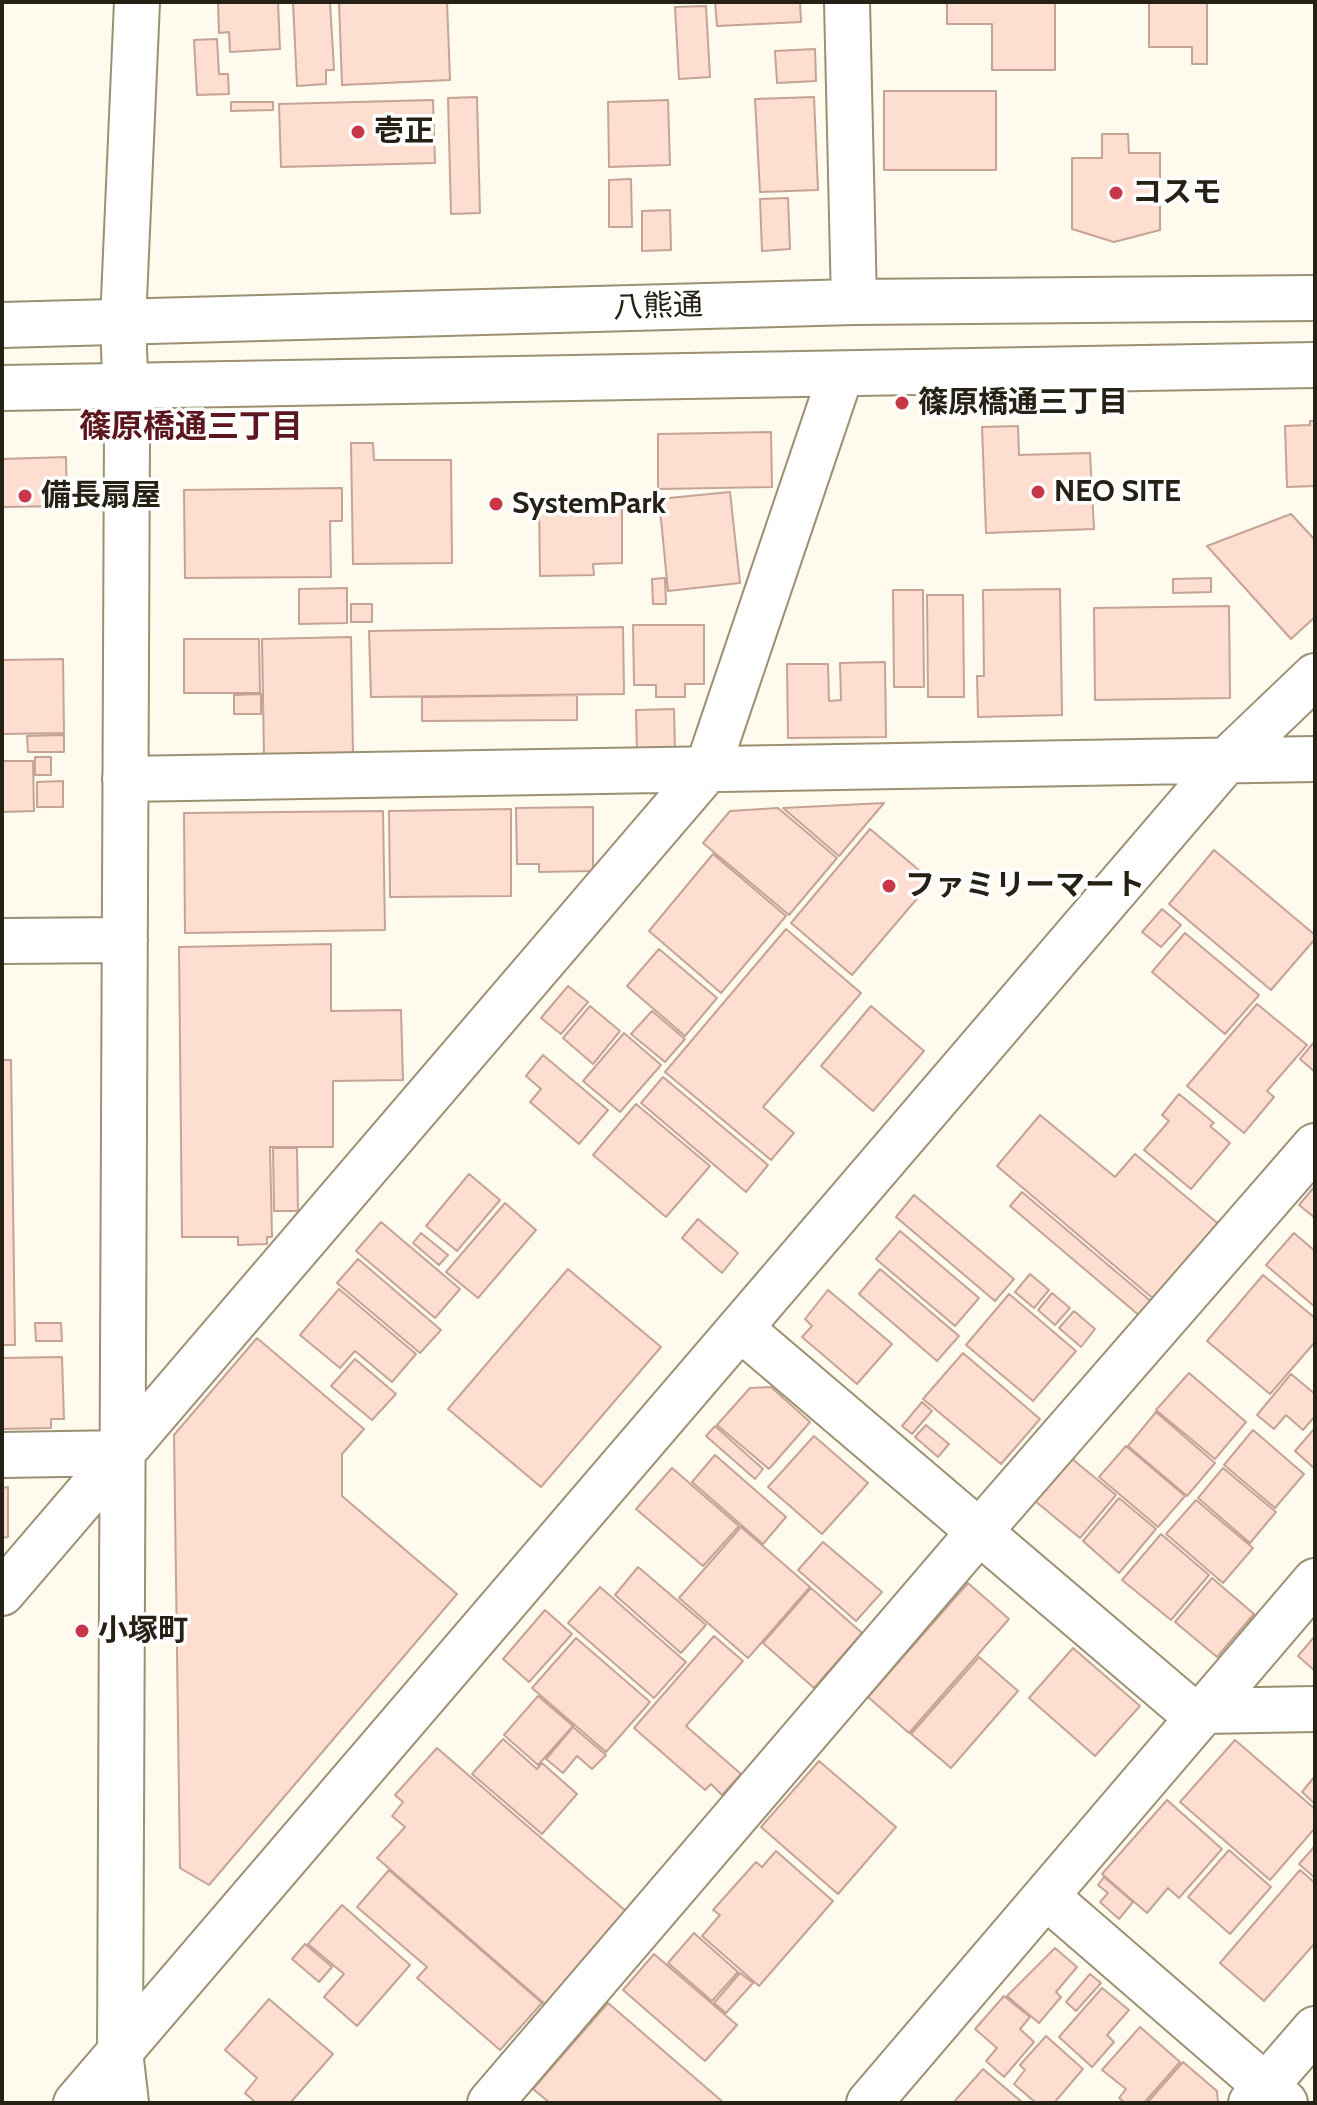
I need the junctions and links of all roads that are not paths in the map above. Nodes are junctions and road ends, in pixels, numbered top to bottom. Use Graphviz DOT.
graph roads {
  1 [pos="137,2"];
  2 [pos="847,2"];
  3 [pos="1315,298"];
  4 [pos="854,302"];
  5 [pos="123,322"];
  6 [pos="2,325"];
  7 [pos="1315,365"];
  8 [pos="841,374"];
  9 [pos="127,384"];
  10 [pos="2,388"];
  11 [pos="1315,676"];
  12 [pos="1315,759"];
  13 [pos="1226,761"];
  14 [pos="707,770"];
  15 [pos="125,779"];
  16 [pos="125,940"];
  17 [pos="2,941"];
  18 [pos="1315,1146"];
  19 [pos="740,1328"];
  20 [pos="123,1453"];
  21 [pos="2,1455"];
  22 [pos="979,1532"];
  23 [pos="1315,1581"];
  24 [pos="2,1593"];
  25 [pos="1315,1709"];
  26 [pos="1200,1714"];
  27 [pos="1047,1897"];
  28 [pos="1315,2029"];
  29 [pos="120,2051"];
  30 [pos="1267,2097"];
  31 [pos="76,2103"];
  32 [pos="126,2103"];
  33 [pos="490,2103"];
  34 [pos="869,2103"];
  1 -- 5 [label="street"];
  2 -- 4 [label="street"];
  3 -- 4 [label="street, 八熊通"];
  4 -- 5 [label="street, 八熊通"];
  5 -- 6 [label="street, 八熊通"];
  5 -- 9 [label="street"];
  7 -- 8 [label="street"];
  8 -- 9 [label="street"];
  8 -- 14 [label="street"];
  9 -- 10 [label="street"];
  9 -- 15 [label="street"];
  11 -- 13 [label="street"];
  12 -- 13 [label="street"];
  13 -- 14 [label="street"];
  13 -- 19 [label="street"];
  14 -- 15 [label="street"];
  14 -- 20 [label="street"];
  15 -- 16 [label="street"];
  16 -- 17 [label="street"];
  16 -- 20 [label="street"];
  18 -- 22 [label="street"];
  19 -- 22 [label="street"];
  19 -- 29 [label="street"];
  20 -- 21 [label="street"];
  20 -- 24 [label="street"];
  20 -- 29 [label="street"];
  22 -- 26 [label="street"];
  22 -- 33 [label="street"];
  23 -- 26 [label="street"];
  25 -- 26 [label="street"];
  26 -- 27 [label="street"];
  27 -- 30 [label="street"];
  27 -- 34 [label="street"];
  28 -- 30 [label="street"];
  29 -- 31 [label="street"];
  29 -- 32 [label="street"];
}
